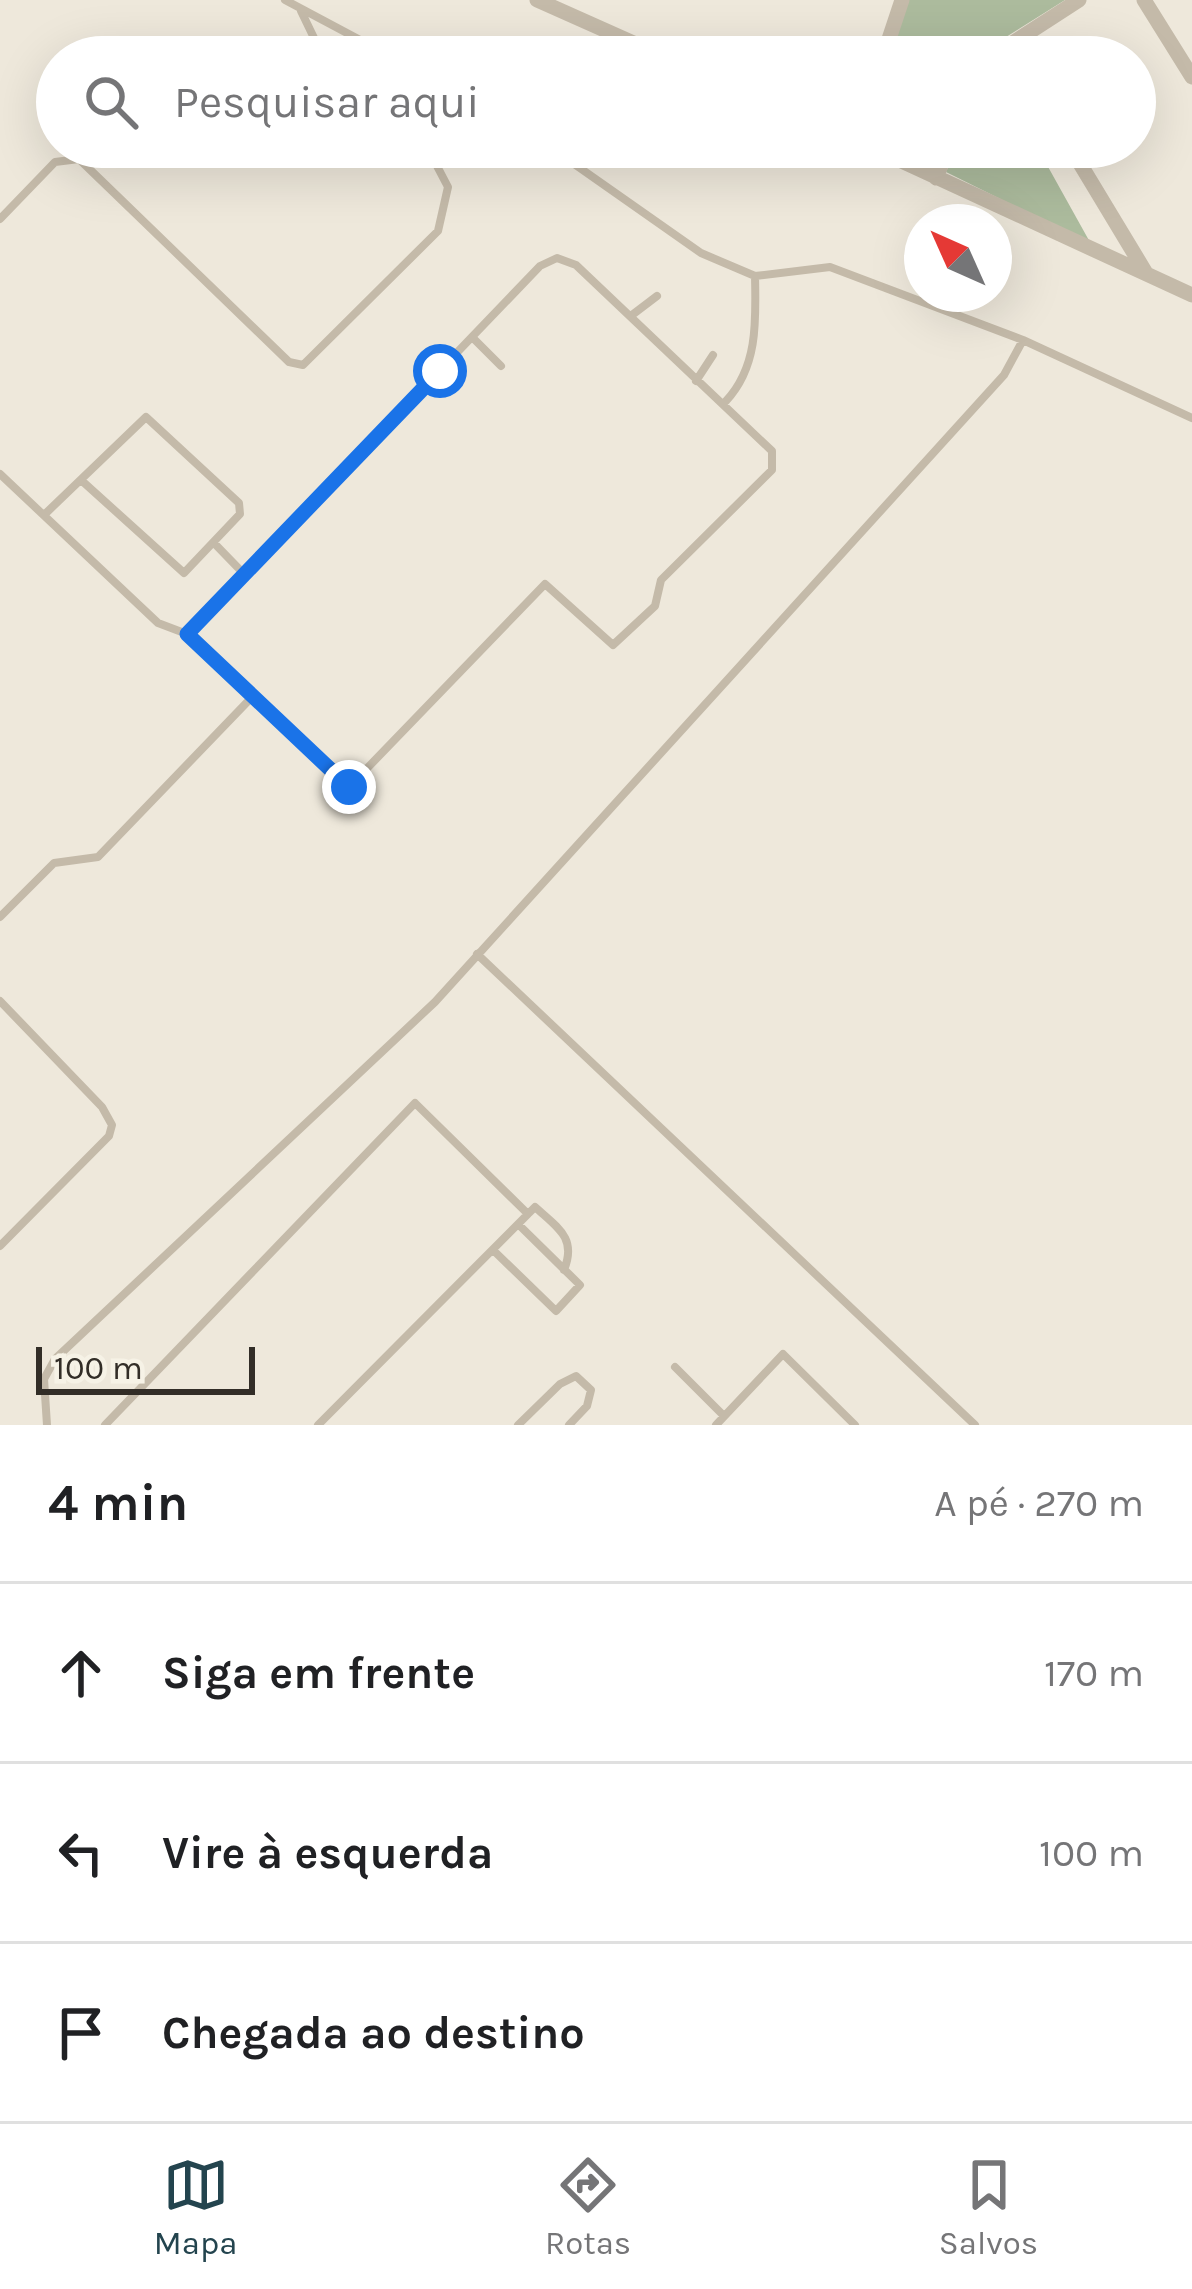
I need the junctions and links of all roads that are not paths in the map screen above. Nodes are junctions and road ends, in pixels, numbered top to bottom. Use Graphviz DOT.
graph roads {
  1 [pos="285,0"];
  2 [pos="537,0"];
  3 [pos="902,0"];
  4 [pos="1079,0"];
  5 [pos="1144,0"];
  6 [pos="301,10"];
  7 [pos="313,36"];
  8 [pos="352,36"];
  9 [pos="618,36"];
  10 [pos="890,36"];
  11 [pos="1030,36"];
  12 [pos="1192,77"];
  13 [pos="49,168"];
  14 [pos="88,168"];
  15 [pos="438,168"];
  16 [pos="580,168"];
  17 [pos="915,168"];
  18 [pos="940,168"];
  19 [pos="1083,168"];
  20 [pos="936,178"];
  21 [pos="0,219"];
  22 [pos="1148,275"];
  23 [pos="755,276"];
  24 [pos="1192,295"];
  25 [pos="658,296"];
  26 [pos="632,315"];
  27 [pos="472,337"];
  28 [pos="1023,340"];
  29 [pos="713,355"];
  30 [pos="501,366"];
  31 [pos="696,381"];
  32 [pos="726,401"];
  33 [pos="1192,418"];
  34 [pos="0,474"];
  35 [pos="81,480"];
  36 [pos="45,514"];
  37 [pos="214,543"];
  38 [pos="244,574"];
  39 [pos="187,634"];
  40 [pos="253,696"];
  41 [pos="0,917"];
  42 [pos="477,954"];
  43 [pos="0,1001"];
  44 [pos="528,1214"];
  45 [pos="518,1224"];
  46 [pos="0,1246"];
  47 [pos="493,1250"];
  48 [pos="564,1270"];
  49 [pos="675,1367"];
  50 [pos="724,1416"];
  51 [pos="846,1417"];
  52 [pos="575,1423"];
  53 [pos="47,1425"];
  54 [pos="105,1425"];
  55 [pos="318,1425"];
  56 [pos="518,1425"];
  57 [pos="716,1425"];
  58 [pos="838,1425"];
  59 [pos="855,1425"];
  60 [pos="975,1425"];
  1 -- 6 [label="lane"];
  2 -- 9 [label="street"];
  3 -- 10 [label="street"];
  4 -- 11 [label="street"];
  5 -- 12 [label="street"];
  6 -- 7 [label="lane"];
  6 -- 8 [label="lane"];
  13 -- 21 [label="lane"];
  14 -- 15 [label="lane"];
  16 -- 23 [label="lane"];
  17 -- 20 [label="street"];
  18 -- 20 [label="street"];
  19 -- 22 [label="street"];
  20 -- 22 [label="street"];
  22 -- 24 [label="street"];
  23 -- 28 [label="lane"];
  23 -- 32 [label="lane"];
  25 -- 26 [label="lane"];
  26 -- 27 [label="lane"];
  26 -- 31 [label="lane"];
  27 -- 30 [label="lane"];
  27 -- 38 [label="lane"];
  28 -- 33 [label="lane"];
  28 -- 42 [label="lane"];
  29 -- 31 [label="lane"];
  31 -- 32 [label="lane"];
  32 -- 40 [label="lane"];
  34 -- 36 [label="lane"];
  35 -- 36 [label="lane"];
  35 -- 37 [label="lane"];
  35 -- 37 [label="lane"];
  36 -- 39 [label="lane"];
  37 -- 38 [label="lane"];
  38 -- 39 [label="lane"];
  39 -- 40 [label="lane"];
  40 -- 41 [label="lane"];
  42 -- 53 [label="lane"];
  42 -- 60 [label="lane"];
  43 -- 46 [label="lane"];
  44 -- 45 [label="lane"];
  44 -- 48 [label="lane"];
  44 -- 54 [label="lane"];
  45 -- 47 [label="lane"];
  45 -- 48 [label="lane"];
  47 -- 48 [label="lane"];
  47 -- 55 [label="lane"];
  49 -- 50 [label="lane"];
  50 -- 51 [label="lane"];
  50 -- 57 [label="lane"];
  51 -- 58 [label="lane"];
  51 -- 59 [label="lane"];
  52 -- 56 [label="lane"];
}
